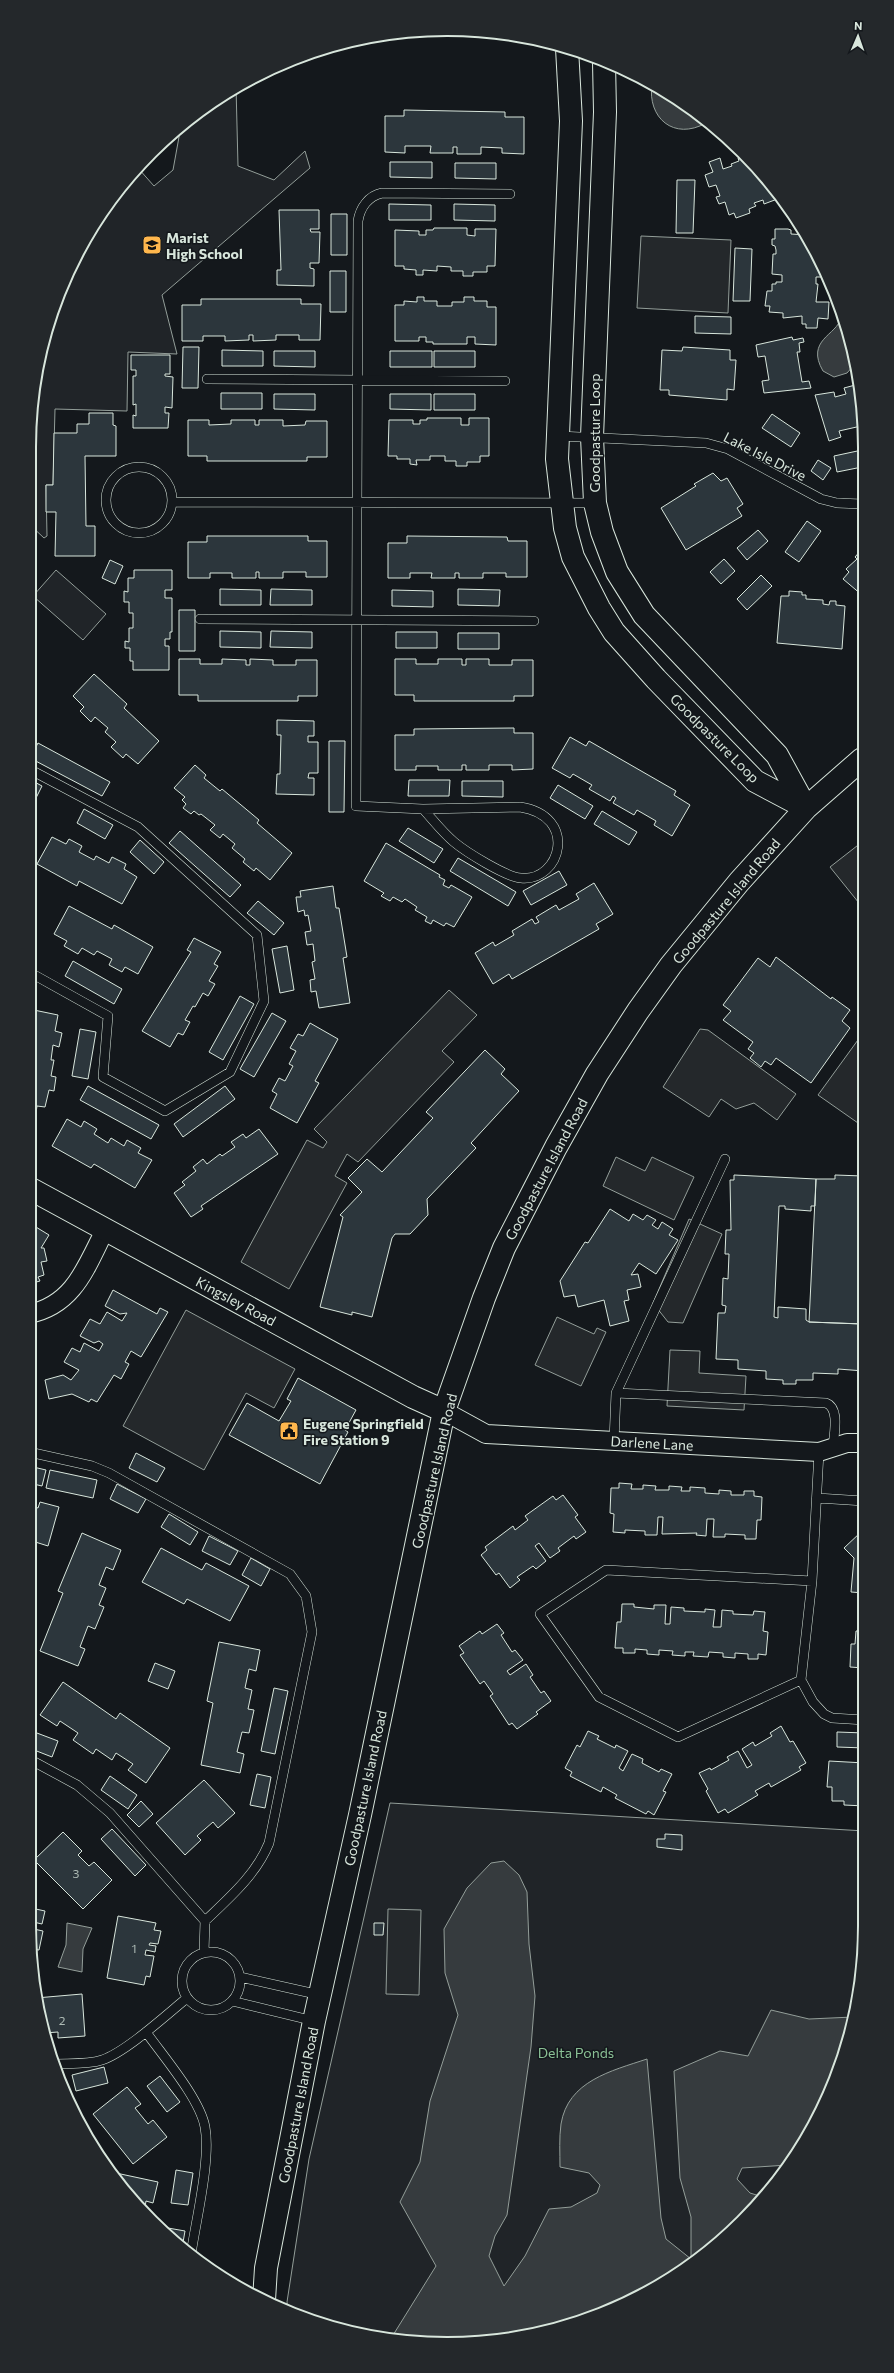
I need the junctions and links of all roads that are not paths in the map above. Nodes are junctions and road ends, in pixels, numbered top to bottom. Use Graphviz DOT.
graph roads {
  1 [pos="567,54"];
  2 [pos="604,67"];
  3 [pos="510,194"];
  4 [pos="207,379"];
  5 [pos="358,381"];
  6 [pos="505,381"];
  7 [pos="558,436"];
  8 [pos="592,437"];
  9 [pos="172,502"];
  10 [pos="357,503"];
  11 [pos="561,503"];
  12 [pos="595,503"];
  13 [pos="858,504"];
  14 [pos="200,619"];
  15 [pos="357,620"];
  16 [pos="534,621"];
  17 [pos="858,762"];
  18 [pos="36,773"];
  19 [pos="806,808"];
  20 [pos="423,809"];
  21 [pos="36,976"];
  22 [pos="725,1159"];
  23 [pos="36,1192"];
  24 [pos="105,1230"];
  25 [pos="36,1312"];
  26 [pos="616,1393"];
  27 [pos="444,1411"];
  28 [pos="614,1441"];
  29 [pos="858,1443"];
  30 [pos="826,1449"];
  31 [pos="36,1454"];
  32 [pos="817,1498"];
  33 [pos="858,1501"];
  34 [pos="812,1580"];
  35 [pos="801,1680"];
  36 [pos="858,1720"];
  37 [pos="36,1763"];
  38 [pos="205,1921"];
  39 [pos="204,1952"];
  40 [pos="240,1977"];
  41 [pos="320,1995"];
  42 [pos="187,1998"];
  43 [pos="232,2001"];
  44 [pos="314,2021"];
  45 [pos="146,2032"];
  46 [pos="60,2063"];
  47 [pos="192,2248"];
  48 [pos="264,2295"];
  1 -- 7 [label="street, Goodpasture Loop"];
  2 -- 8 [label="street, Goodpasture Loop"];
  3 -- 5 [label="lane"];
  4 -- 5 [label="lane"];
  5 -- 6 [label="lane"];
  5 -- 10 [label="lane"];
  7 -- 8 [label="lane, Lake Isle Drive"];
  7 -- 11 [label="street, Goodpasture Loop"];
  8 -- 12 [label="street, Goodpasture Loop"];
  8 -- 13 [label="lane, Lake Isle Drive"];
  9 -- 9 [label="lane"];
  9 -- 10 [label="lane"];
  10 -- 11 [label="lane"];
  10 -- 15 [label="lane"];
  11 -- 12 [label="lane"];
  11 -- 19 [label="street, Goodpasture Loop"];
  12 -- 19 [label="street, Goodpasture Loop"];
  14 -- 15 [label="lane"];
  15 -- 16 [label="lane"];
  15 -- 20 [label="lane"];
  17 -- 19 [label="street, Goodpasture Island Road"];
  18 -- 21 [label="lane"];
  19 -- 27 [label="street, Goodpasture Island Road"];
  20 -- 20 [label="lane"];
  22 -- 26 [label="lane"];
  23 -- 24 [label="street, Kingsley Road"];
  24 -- 25 [label="street"];
  24 -- 27 [label="street, Kingsley Road"];
  26 -- 28 [label="lane"];
  26 -- 30 [label="lane"];
  27 -- 28 [label="street, Darlene Lane"];
  27 -- 41 [label="street, Goodpasture Island Road"];
  28 -- 30 [label="street, Darlene Lane"];
  29 -- 30 [label="street, Darlene Lane"];
  30 -- 32 [label="lane"];
  31 -- 38 [label="lane"];
  32 -- 33 [label="lane"];
  32 -- 34 [label="lane"];
  34 -- 35 [label="lane"];
  34 -- 35 [label="lane"];
  35 -- 36 [label="lane"];
  37 -- 38 [label="lane"];
  38 -- 39 [label="lane"];
  39 -- 40 [label="lane"];
  39 -- 42 [label="lane"];
  40 -- 41 [label="lane"];
  40 -- 43 [label="lane"];
  41 -- 44 [label="street, Goodpasture Island Road"];
  42 -- 43 [label="lane"];
  42 -- 45 [label="lane"];
  43 -- 44 [label="lane"];
  44 -- 48 [label="street, Goodpasture Island Road"];
  45 -- 46 [label="lane"];
  45 -- 47 [label="lane"];
}
